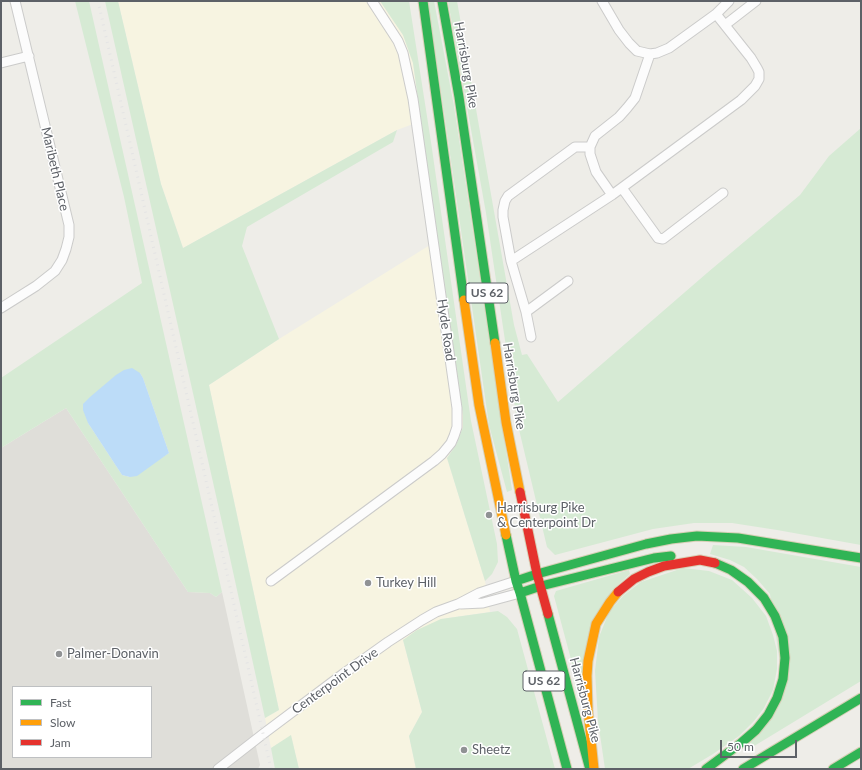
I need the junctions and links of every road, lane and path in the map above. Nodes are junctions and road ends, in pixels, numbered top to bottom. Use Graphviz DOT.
graph roads {
  1 [pos="15,1"];
  2 [pos="372,1"];
  3 [pos="423,1"];
  4 [pos="442,1"];
  5 [pos="602,1"];
  6 [pos="729,1"];
  7 [pos="756,1"];
  8 [pos="716,14"];
  9 [pos="725,25"];
  10 [pos="650,54"];
  11 [pos="29,56"];
  12 [pos="1,63"];
  13 [pos="590,147"];
  14 [pos="622,188"];
  15 [pos="723,193"];
  16 [pos="612,195"];
  17 [pos="511,261"];
  18 [pos="568,281"];
  19 [pos="1,308"];
  20 [pos="526,312"];
  21 [pos="531,337"];
  22 [pos="861,558"];
  23 [pos="700,560"];
  24 [pos="537,574"];
  25 [pos="271,581"];
  26 [pos="516,581"];
  27 [pos="541,586"];
  28 [pos="520,593"];
  29 [pos="458,604"];
  30 [pos="861,698"];
  31 [pos="861,752"];
  32 [pos="218,769"];
  33 [pos="567,769"];
  34 [pos="589,769"];
  35 [pos="594,769"];
  36 [pos="706,769"];
  37 [pos="743,769"];
  38 [pos="833,769"];
  1 -- 11 [label="street, Maribeth Place"];
  2 -- 25 [label="street, Hyde Road"];
  3 -- 26 [label="main road, US 62"];
  4 -- 24 [label="main road, Harrisburg Pike / US 62"];
  5 -- 10 [label="street"];
  6 -- 8 [label="street"];
  7 -- 9 [label="street"];
  8 -- 9 [label="street"];
  8 -- 10 [label="street"];
  9 -- 14 [label="street"];
  10 -- 13 [label="street"];
  11 -- 12 [label="street"];
  11 -- 19 [label="street, Maribeth Place"];
  13 -- 16 [label="street"];
  13 -- 17 [label="street"];
  14 -- 15 [label="street"];
  14 -- 16 [label="street"];
  16 -- 17 [label="street"];
  17 -- 20 [label="street"];
  18 -- 20 [label="street"];
  20 -- 21 [label="street"];
  22 -- 24 [label="main road"];
  23 -- 27 [label="main road"];
  23 -- 35 [label="main road"];
  23 -- 36 [label="main road"];
  24 -- 26 [label="main road"];
  24 -- 27 [label="main road, Harrisburg Pike / US 62"];
  26 -- 28 [label="main road, US 62"];
  26 -- 29 [label="street, Centerpoint Drive"];
  27 -- 28 [label="main road"];
  27 -- 34 [label="main road, Harrisburg Pike / US 62"];
  28 -- 29 [label="street, Centerpoint Drive"];
  28 -- 33 [label="main road, US 62"];
  29 -- 32 [label="street, Centerpoint Drive"];
  30 -- 37 [label="main road"];
  31 -- 38 [label="main road"];
}
